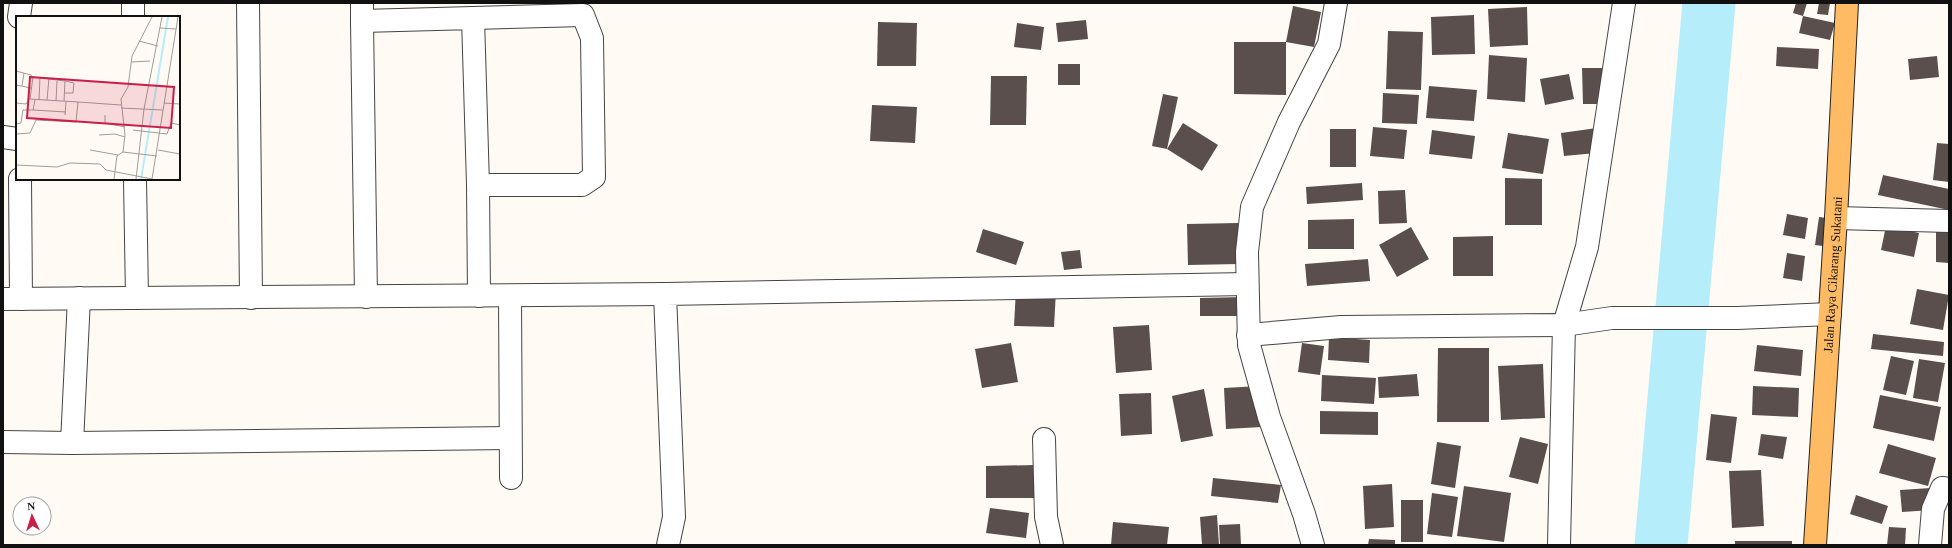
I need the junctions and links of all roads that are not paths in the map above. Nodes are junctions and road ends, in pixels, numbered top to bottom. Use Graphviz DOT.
graph roads {
  1 [pos="21,3"];
  2 [pos="133,3"];
  3 [pos="248,3"];
  4 [pos="1336,3"];
  5 [pos="1624,3"];
  6 [pos="1847,3"];
  7 [pos="362,12"];
  8 [pos="19,16"];
  9 [pos="133,16"];
  10 [pos="473,18"];
  11 [pos="3,137"];
  12 [pos="16,139"];
  13 [pos="20,180"];
  14 [pos="135,180"];
  15 [pos="478,185"];
  16 [pos="1836,218"];
  17 [pos="1949,221"];
  18 [pos="1247,284"];
  19 [pos="665,294"];
  20 [pos="479,296"];
  21 [pos="510,296"];
  22 [pos="366,297"];
  23 [pos="79,298"];
  24 [pos="137,298"];
  25 [pos="251,298"];
  26 [pos="12,299"];
  27 [pos="1830,314"];
  28 [pos="1564,325"];
  29 [pos="1248,335"];
  30 [pos="510,438"];
  31 [pos="1044,439"];
  32 [pos="3,442"];
  33 [pos="72,443"];
  34 [pos="511,478"];
  35 [pos="1949,489"];
  36 [pos="668,545"];
  37 [pos="1052,545"];
  38 [pos="1313,545"];
  39 [pos="1559,545"];
  40 [pos="1815,545"];
  41 [pos="1930,545"];
  1 -- 8 [label="street"];
  2 -- 9 [label="street"];
  3 -- 25 [label="street"];
  4 -- 18 [label="street"];
  5 -- 28 [label="street"];
  6 -- 16 [label="main road, Jalan Raya Cikarang Sukatani"];
  7 -- 10 [label="street"];
  7 -- 22 [label="street"];
  10 -- 15 [label="street"];
  10 -- 15 [label="street"];
  11 -- 12 [label="street"];
  13 -- 26 [label="street"];
  14 -- 24 [label="street"];
  15 -- 20 [label="street"];
  16 -- 17 [label="street"];
  16 -- 27 [label="main road, Jalan Raya Cikarang Sukatani"];
  18 -- 19 [label="street"];
  18 -- 29 [label="street"];
  19 -- 21 [label="street"];
  19 -- 36 [label="street"];
  20 -- 21 [label="street"];
  20 -- 22 [label="street"];
  21 -- 30 [label="street"];
  22 -- 25 [label="street"];
  23 -- 24 [label="street"];
  23 -- 26 [label="street"];
  23 -- 33 [label="street"];
  24 -- 25 [label="street"];
  27 -- 28 [label="street"];
  27 -- 40 [label="main road, Jalan Raya Cikarang Sukatani"];
  28 -- 29 [label="street"];
  28 -- 39 [label="street"];
  29 -- 38 [label="street"];
  30 -- 33 [label="street"];
  30 -- 34 [label="street"];
  31 -- 37 [label="street"];
  32 -- 33 [label="street"];
  35 -- 41 [label="street"];
}
